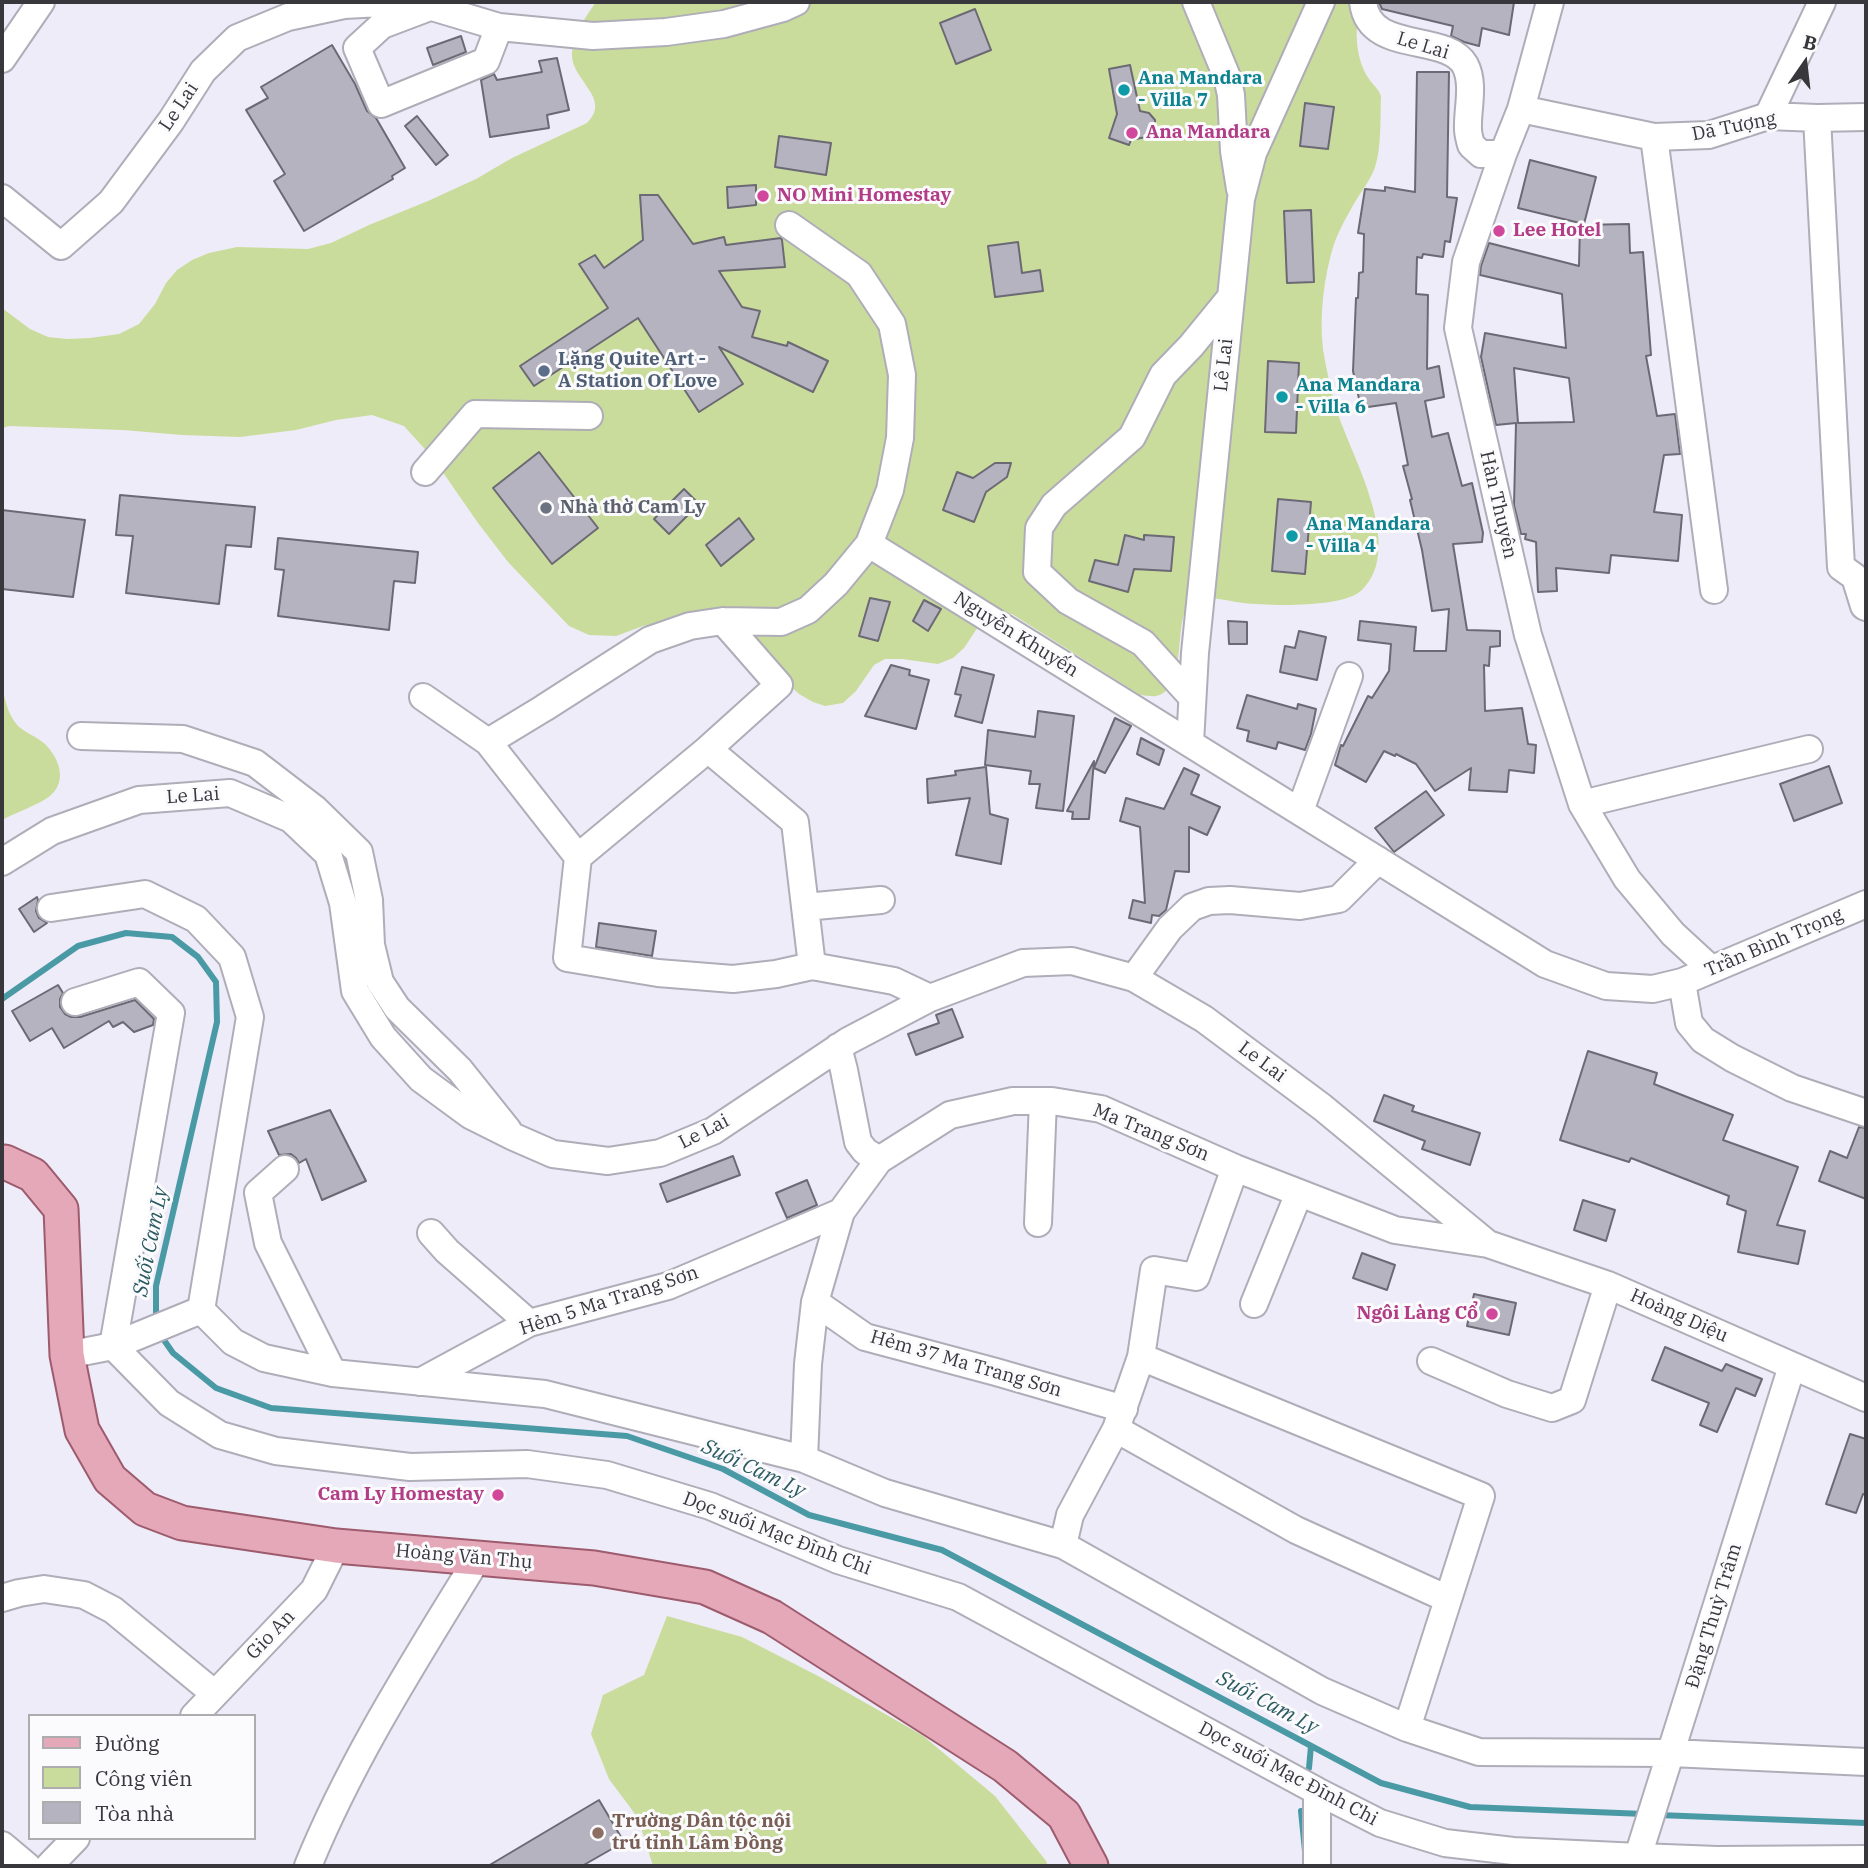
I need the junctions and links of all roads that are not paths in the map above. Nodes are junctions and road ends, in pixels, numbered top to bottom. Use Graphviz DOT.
graph roads {
  1 [pos="41,2"];
  2 [pos="402,2"];
  3 [pos="796,2"];
  4 [pos="1196,2"];
  5 [pos="1321,2"];
  6 [pos="1363,2"];
  7 [pos="1550,2"];
  8 [pos="1822,2"];
  9 [pos="432,7"];
  10 [pos="499,27"];
  11 [pos="2,60"];
  12 [pos="1521,109"];
  13 [pos="1768,116"];
  14 [pos="1866,117"];
  15 [pos="1817,118"];
  16 [pos="1654,137"];
  17 [pos="1503,154"];
  18 [pos="2,198"];
  19 [pos="1241,199"];
  20 [pos="789,225"];
  21 [pos="1231,297"];
  22 [pos="589,416"];
  23 [pos="425,472"];
  24 [pos="869,544"];
  25 [pos="1714,590"];
  26 [pos="1866,607"];
  27 [pos="723,621"];
  28 [pos="1349,676"];
  29 [pos="1192,696"];
  30 [pos="423,697"];
  31 [pos="81,736"];
  32 [pos="488,742"];
  33 [pos="1190,743"];
  34 [pos="709,748"];
  35 [pos="1809,749"];
  36 [pos="1582,804"];
  37 [pos="1300,811"];
  38 [pos="578,857"];
  39 [pos="1378,860"];
  40 [pos="2,862"];
  41 [pos="881,900"];
  42 [pos="1866,905"];
  43 [pos="805,907"];
  44 [pos="51,908"];
  45 [pos="812,966"];
  46 [pos="1711,970"];
  47 [pos="1134,978"];
  48 [pos="1682,982"];
  49 [pos="930,998"];
  50 [pos="75,1002"];
  51 [pos="838,1047"];
  52 [pos="1043,1101"];
  53 [pos="1866,1114"];
  54 [pos="514,1137"];
  55 [pos="879,1160"];
  56 [pos="2,1163"];
  57 [pos="1236,1168"];
  58 [pos="285,1169"];
  59 [pos="1299,1194"];
  60 [pos="841,1212"];
  61 [pos="1038,1223"];
  62 [pos="431,1233"];
  63 [pos="1488,1244"];
  64 [pos="1608,1285"];
  65 [pos="815,1303"];
  66 [pos="1254,1304"];
  67 [pos="201,1310"];
  68 [pos="529,1323"];
  69 [pos="113,1346"];
  70 [pos="67,1355"];
  71 [pos="1141,1357"];
  72 [pos="1431,1361"];
  73 [pos="1792,1366"];
  74 [pos="333,1373"];
  75 [pos="420,1382"];
  76 [pos="1866,1398"];
  77 [pos="1120,1419"];
  78 [pos="804,1459"];
  79 [pos="1063,1545"];
  80 [pos="336,1546"];
  81 [pos="477,1559"];
  82 [pos="2,1598"];
  83 [pos="1448,1598"];
  84 [pos="215,1693"];
  85 [pos="196,1714"];
  86 [pos="1407,1728"];
  87 [pos="1671,1753"];
  88 [pos="1866,1762"];
  89 [pos="1317,1791"];
  90 [pos="74,1840"];
  91 [pos="2,1845"];
  92 [pos="1866,1859"];
  93 [pos="1637,1862"];
  94 [pos="1723,1863"];
  95 [pos="27,1866"];
  96 [pos="49,1866"];
  97 [pos="307,1866"];
  98 [pos="1091,1866"];
  99 [pos="1317,1866"];
  1 -- 11 [label="street"];
  2 -- 9 [label="street, Le Lai"];
  2 -- 18 [label="street, Le Lai"];
  3 -- 10 [label="street, Le Lai"];
  4 -- 19 [label="street"];
  5 -- 19 [label="street, Lê Lai"];
  6 -- 17 [label="street, Le Lai"];
  7 -- 12 [label="street, Hàn Thuyên"];
  8 -- 13 [label="street"];
  9 -- 10 [label="street, Le Lai"];
  9 -- 10 [label="street"];
  12 -- 16 [label="street, Dã Tượng"];
  12 -- 17 [label="street, Hàn Thuyên"];
  13 -- 15 [label="street, Dã Tượng"];
  13 -- 16 [label="street, Dã Tượng"];
  14 -- 15 [label="street, Dã Tượng"];
  15 -- 26 [label="street"];
  16 -- 25 [label="street"];
  17 -- 36 [label="street, Hàn Thuyên"];
  19 -- 21 [label="street, Lê Lai"];
  20 -- 24 [label="street"];
  21 -- 29 [label="street, Lê Lai"];
  21 -- 29 [label="street"];
  22 -- 23 [label="street"];
  24 -- 27 [label="street"];
  24 -- 33 [label="street, Nguyễn Khuyến"];
  27 -- 32 [label="street"];
  27 -- 34 [label="street"];
  28 -- 37 [label="street"];
  29 -- 33 [label="street, Lê Lai"];
  30 -- 32 [label="street"];
  31 -- 54 [label="street"];
  32 -- 38 [label="street"];
  33 -- 37 [label="street, Nguyễn Khuyến"];
  34 -- 38 [label="street"];
  34 -- 43 [label="street"];
  35 -- 36 [label="street"];
  36 -- 46 [label="street, Hàn Thuyên"];
  37 -- 39 [label="street, Nguyễn Khuyến"];
  38 -- 45 [label="street"];
  39 -- 47 [label="street"];
  39 -- 48 [label="street, Nguyễn Khuyến"];
  40 -- 54 [label="street, Le Lai"];
  41 -- 43 [label="street"];
  42 -- 46 [label="street, Trần Bình Trọng"];
  43 -- 45 [label="street"];
  44 -- 67 [label="street"];
  45 -- 49 [label="street"];
  46 -- 48 [label="street, Trần Bình Trọng"];
  47 -- 49 [label="street, Le Lai"];
  47 -- 63 [label="street, Le Lai"];
  48 -- 53 [label="street"];
  49 -- 51 [label="street, Le Lai"];
  50 -- 69 [label="street"];
  51 -- 54 [label="street, Le Lai"];
  51 -- 55 [label="street"];
  52 -- 55 [label="street, Ma Trang Sơn"];
  52 -- 57 [label="street, Ma Trang Sơn"];
  52 -- 61 [label="street"];
  55 -- 60 [label="street, Ma Trang Sơn"];
  56 -- 70 [label="main road, Hoàng Văn Thụ"];
  57 -- 59 [label="street, Ma Trang Sơn"];
  57 -- 71 [label="street"];
  58 -- 74 [label="street"];
  59 -- 63 [label="street, Ma Trang Sơn"];
  59 -- 66 [label="street"];
  60 -- 65 [label="street, Ma Trang Sơn"];
  60 -- 68 [label="street, Hẻm 5 Ma Trang Sơn"];
  62 -- 68 [label="street"];
  63 -- 64 [label="street, Hoàng Diệu"];
  64 -- 72 [label="street"];
  64 -- 73 [label="street, Hoàng Diệu"];
  65 -- 77 [label="street, Hẻm 37 Ma Trang Sơn"];
  65 -- 78 [label="street, Ma Trang Sơn"];
  67 -- 69 [label="street"];
  67 -- 74 [label="street"];
  68 -- 75 [label="street, Hẻm 5 Ma Trang Sơn"];
  69 -- 70 [label="street"];
  69 -- 89 [label="street, Dọc suối Mạc Đĩnh Chi"];
  70 -- 80 [label="main road, Hoàng Văn Thụ"];
  71 -- 77 [label="street"];
  71 -- 83 [label="street"];
  73 -- 76 [label="street, Hoàng Diệu"];
  73 -- 87 [label="street, Đặng Thuỳ Trâm"];
  74 -- 75 [label="street"];
  75 -- 78 [label="street"];
  77 -- 79 [label="street"];
  77 -- 83 [label="street, Hẻm 37 Ma Trang Sơn"];
  78 -- 79 [label="street"];
  79 -- 86 [label="street"];
  80 -- 81 [label="main road, Hoàng Văn Thụ"];
  80 -- 84 [label="street, Gio An"];
  81 -- 97 [label="street"];
  81 -- 98 [label="main road, Hoàng Văn Thụ"];
  82 -- 84 [label="street"];
  83 -- 86 [label="street"];
  84 -- 85 [label="street, Gio An"];
  86 -- 87 [label="street"];
  87 -- 88 [label="street"];
  87 -- 93 [label="street, Đặng Thuỳ Trâm"];
  89 -- 93 [label="street, Dọc suối Mạc Đĩnh Chi"];
  89 -- 99 [label="street"];
  90 -- 96 [label="street"];
  91 -- 95 [label="street"];
  92 -- 94 [label="street, Dọc suối Mạc Đĩnh Chi"];
  93 -- 94 [label="street, Dọc suối Mạc Đĩnh Chi"];
}
